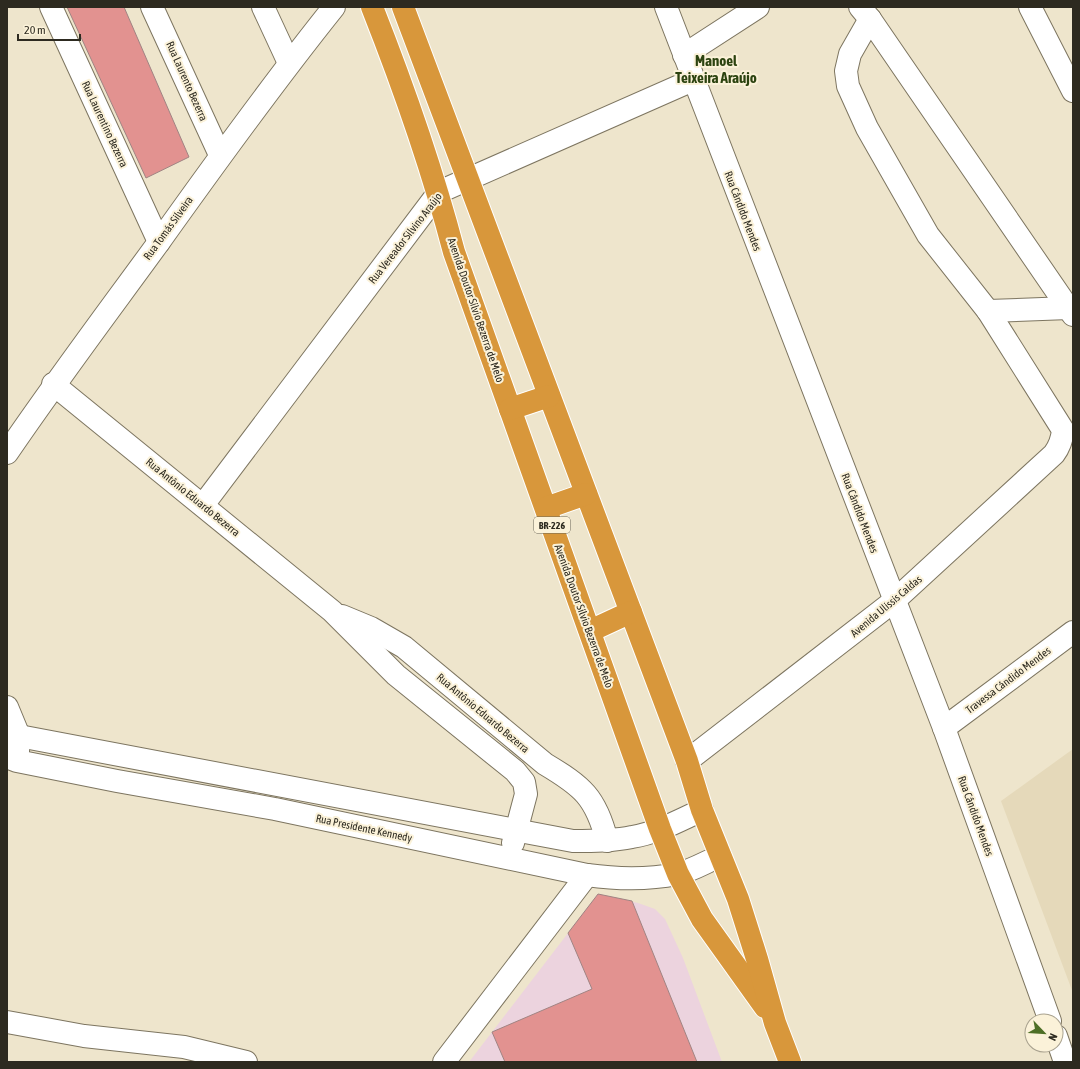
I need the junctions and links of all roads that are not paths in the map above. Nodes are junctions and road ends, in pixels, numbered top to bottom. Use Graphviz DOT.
graph roads {
  1 [pos="51,7"];
  2 [pos="152,7"];
  3 [pos="263,7"];
  4 [pos="334,7"];
  5 [pos="372,7"];
  6 [pos="666,7"];
  7 [pos="758,7"];
  8 [pos="1030,7"];
  9 [pos="865,13"];
  10 [pos="406,16"];
  11 [pos="383,35"];
  12 [pos="684,56"];
  13 [pos="289,63"];
  14 [pos="693,80"];
  15 [pos="1073,91"];
  16 [pos="435,93"];
  17 [pos="409,103"];
  18 [pos="220,155"];
  19 [pos="468,179"];
  20 [pos="439,192"];
  21 [pos="159,242"];
  22 [pos="988,311"];
  23 [pos="1071,311"];
  24 [pos="53,384"];
  25 [pos="549,396"];
  26 [pos="510,409"];
  27 [pos="7,453"];
  28 [pos="586,494"];
  29 [pos="203,505"];
  30 [pos="546,508"];
  31 [pos="894,601"];
  32 [pos="332,611"];
  33 [pos="630,612"];
  34 [pos="590,631"];
  35 [pos="1073,632"];
  36 [pos="7,707"];
  37 [pos="944,728"];
  38 [pos="13,739"];
  39 [pos="530,752"];
  40 [pos="123,755"];
  41 [pos="12,759"];
  42 [pos="687,761"];
  43 [pos="515,771"];
  44 [pos="118,781"];
  45 [pos="280,786"];
  46 [pos="275,809"];
  47 [pos="702,810"];
  48 [pos="660,829"];
  49 [pos="517,830"];
  50 [pos="607,840"];
  51 [pos="720,856"];
  52 [pos="509,858"];
  53 [pos="678,874"];
  54 [pos="587,875"];
  55 [pos="1047,1013"];
  56 [pos="7,1022"];
  57 [pos="775,1022"];
  58 [pos="246,1062"];
  59 [pos="444,1062"];
  60 [pos="790,1062"];
  1 -- 21 [label="street, Rua Laurentino Bezerra"];
  2 -- 18 [label="street, Rua Laurento Bezerra"];
  3 -- 13 [label="street"];
  4 -- 13 [label="street, Rua Tomás Silveira"];
  5 -- 11 [label="highway, Avenida Doutor Sílvio Bezerra de Melo / BR-226"];
  6 -- 12 [label="street, Rua Cândido Mendes"];
  7 -- 12 [label="street"];
  8 -- 15 [label="street"];
  9 -- 22 [label="street"];
  9 -- 23 [label="street"];
  10 -- 11 [label="highway"];
  10 -- 16 [label="highway, Avenida Doutor Sílvio Bezerra de Melo / BR-226"];
  11 -- 17 [label="highway, Avenida Doutor Sílvio Bezerra de Melo / BR-226"];
  12 -- 14 [label="street, Rua Cândido Mendes"];
  13 -- 18 [label="street, Rua Tomás Silveira"];
  14 -- 19 [label="street, Rua Vereador Silvino Araújo"];
  14 -- 31 [label="street, Rua Cândido Mendes"];
  16 -- 17 [label="highway"];
  16 -- 19 [label="highway, Avenida Doutor Sílvio Bezerra de Melo / BR-226"];
  17 -- 20 [label="highway, Avenida Doutor Sílvio Bezerra de Melo / BR-226"];
  18 -- 21 [label="street, Rua Tomás Silveira"];
  19 -- 20 [label="street, Rua Vereador Silvino Araújo"];
  19 -- 25 [label="highway, Avenida Doutor Sílvio Bezerra de Melo / BR-226"];
  20 -- 26 [label="highway, Avenida Doutor Sílvio Bezerra de Melo / BR-226"];
  20 -- 29 [label="street, Rua Vereador Silvino Araújo"];
  21 -- 24 [label="street, Rua Tomás Silveira"];
  22 -- 23 [label="street"];
  22 -- 31 [label="street, Avenida Ulissis Caldas"];
  24 -- 27 [label="street, Rua Tomás Silveira"];
  24 -- 29 [label="street, Rua Antônio Eduardo Bezerra"];
  25 -- 26 [label="highway"];
  25 -- 28 [label="highway, Avenida Doutor Sílvio Bezerra de Melo / BR-226"];
  26 -- 30 [label="highway, Avenida Doutor Sílvio Bezerra de Melo / BR-226"];
  28 -- 30 [label="highway"];
  28 -- 33 [label="highway, Avenida Doutor Sílvio Bezerra de Melo / BR-226"];
  29 -- 32 [label="street, Rua Antônio Eduardo Bezerra"];
  30 -- 34 [label="highway, Avenida Doutor Sílvio Bezerra de Melo / BR-226"];
  31 -- 37 [label="street, Rua Cândido Mendes"];
  31 -- 42 [label="street, Avenida Ulissis Caldas"];
  32 -- 39 [label="street, Rua Antônio Eduardo Bezerra"];
  32 -- 43 [label="street, Rua Antônio Eduardo Bezerra"];
  33 -- 34 [label="highway"];
  33 -- 42 [label="highway, Avenida Doutor Sílvio Bezerra de Melo / BR-226"];
  34 -- 48 [label="highway, Avenida Doutor Sílvio Bezerra de Melo / BR-226"];
  35 -- 37 [label="street, Travessa Cândido Mendes"];
  36 -- 38 [label="street"];
  37 -- 55 [label="street, Rua Cândido Mendes"];
  38 -- 40 [label="street"];
  38 -- 41 [label="street"];
  39 -- 43 [label="street"];
  39 -- 50 [label="street, Rua Antônio Eduardo Bezerra"];
  40 -- 44 [label="street"];
  40 -- 45 [label="street"];
  41 -- 44 [label="street, Rua Presidente Kennedy"];
  42 -- 47 [label="highway, Avenida Doutor Sílvio Bezerra de Melo / BR-226"];
  43 -- 49 [label="street, Rua Antônio Eduardo Bezerra"];
  44 -- 46 [label="street, Rua Presidente Kennedy"];
  45 -- 46 [label="street"];
  45 -- 49 [label="street"];
  46 -- 52 [label="street, Rua Presidente Kennedy"];
  47 -- 48 [label="street"];
  47 -- 51 [label="highway, Avenida Doutor Sílvio Bezerra de Melo / BR-226"];
  48 -- 50 [label="street"];
  48 -- 53 [label="highway, Avenida Doutor Sílvio Bezerra de Melo / BR-226"];
  49 -- 50 [label="street"];
  49 -- 52 [label="street, Rua Antônio Eduardo Bezerra"];
  51 -- 53 [label="street, Rua Presidente Kennedy"];
  51 -- 57 [label="highway, Avenida Doutor Sílvio Bezerra de Melo / BR-226"];
  52 -- 54 [label="street, Rua Presidente Kennedy"];
  53 -- 54 [label="street, Rua Presidente Kennedy"];
  53 -- 57 [label="highway, Avenida Doutor Sílvio Bezerra de Melo / BR-226"];
  54 -- 59 [label="street"];
  56 -- 58 [label="street"];
  57 -- 60 [label="highway, Avenida Doutor Sílvio Bezerra de Melo / BR-226"];
}
